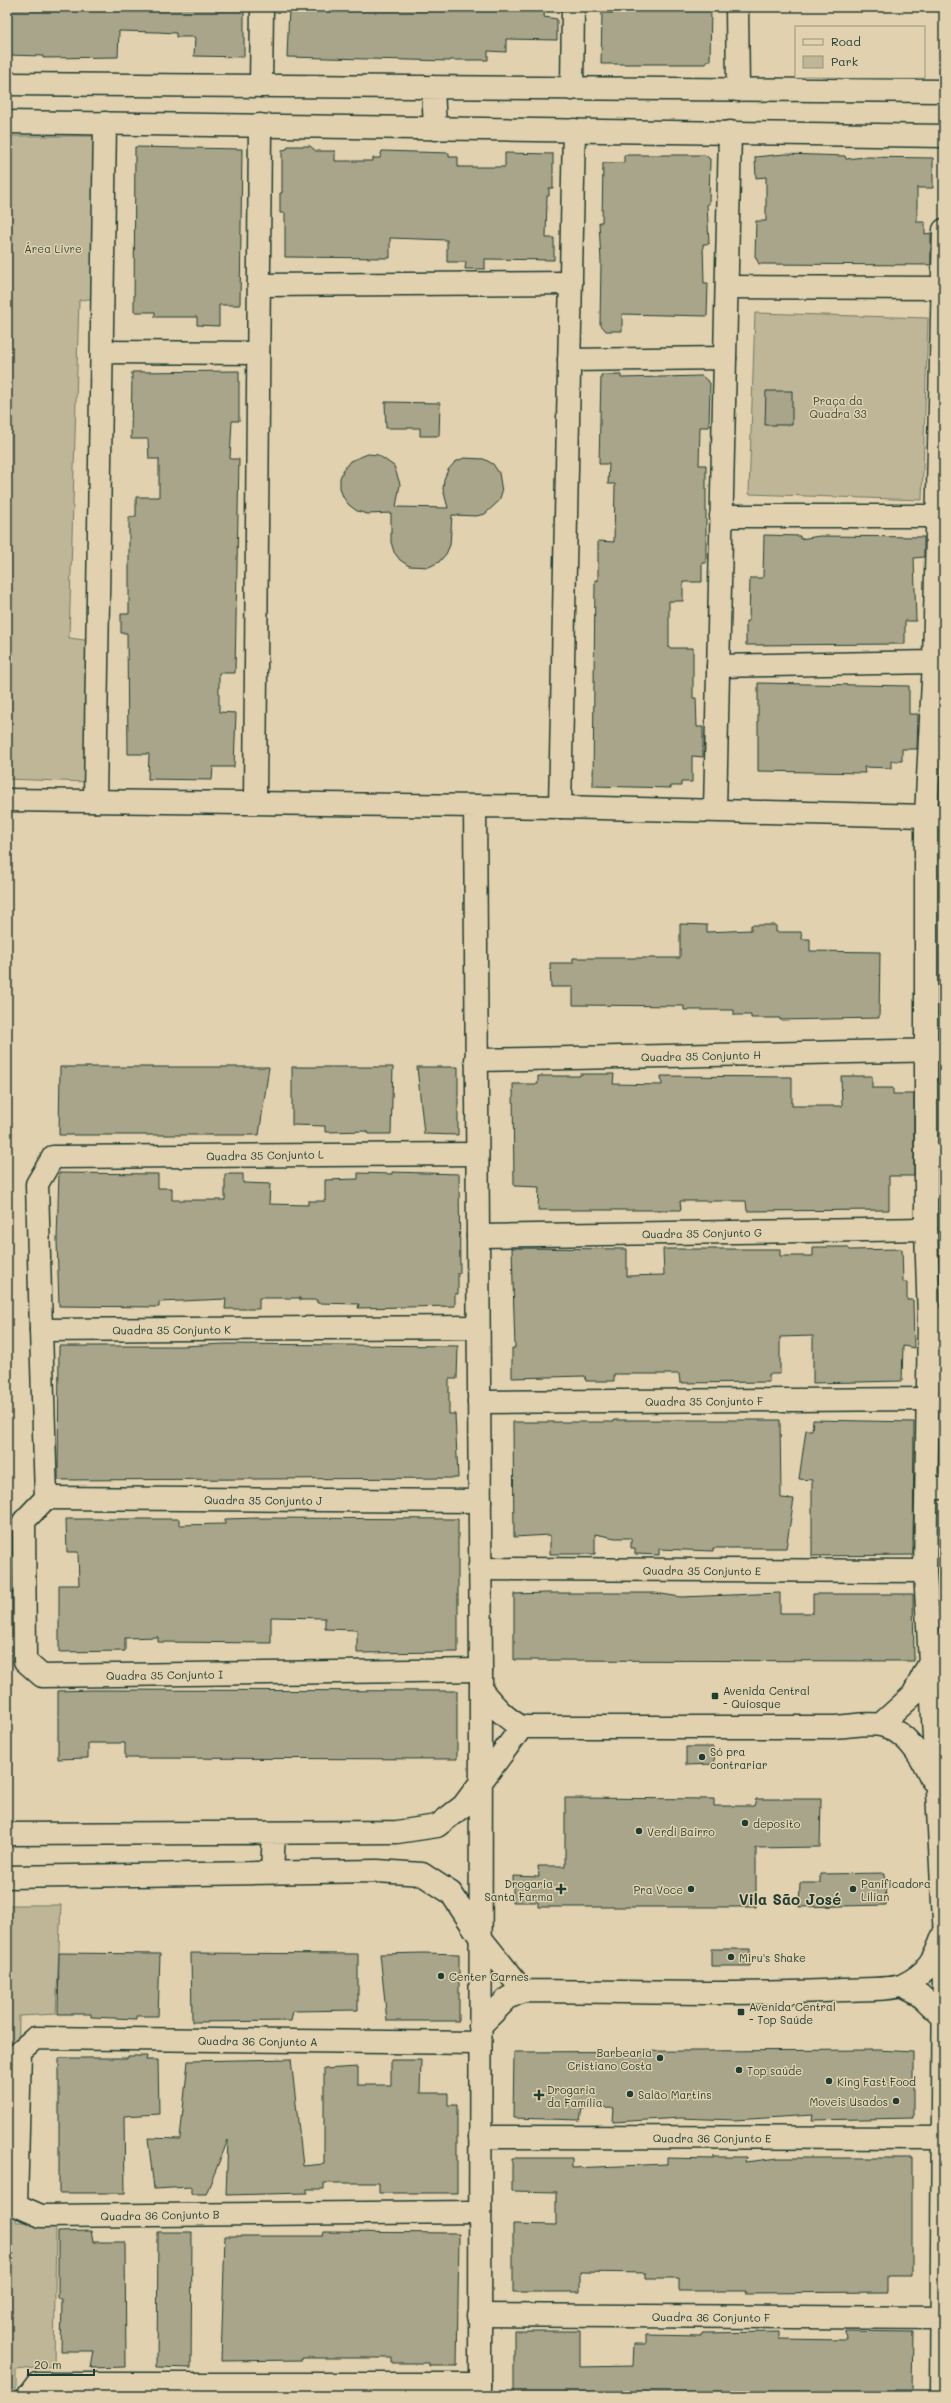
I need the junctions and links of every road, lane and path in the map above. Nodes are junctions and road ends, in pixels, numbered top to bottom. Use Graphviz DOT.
graph roads {
  1 [pos="262,7"];
  2 [pos="573,7"];
  3 [pos="737,7"];
  4 [pos="7,84"];
  5 [pos="261,86"];
  6 [pos="433,87"];
  7 [pos="572,89"];
  8 [pos="738,90"];
  9 [pos="944,91"];
  10 [pos="7,122"];
  11 [pos="105,123"];
  12 [pos="260,125"];
  13 [pos="435,129"];
  14 [pos="574,130"];
  15 [pos="730,132"];
  16 [pos="944,136"];
  17 [pos="944,230"];
  18 [pos="571,283"];
  19 [pos="259,285"];
  20 [pos="727,287"];
  21 [pos="943,288"];
  22 [pos="102,352"];
  23 [pos="258,353"];
  24 [pos="725,358"];
  25 [pos="943,359"];
  26 [pos="569,360"];
  27 [pos="721,516"];
  28 [pos="938,516"];
  29 [pos="934,662"];
  30 [pos="718,666"];
  31 [pos="7,800"];
  32 [pos="95,801"];
  33 [pos="255,803"];
  34 [pos="474,806"];
  35 [pos="560,807"];
  36 [pos="715,810"];
  37 [pos="935,816"];
  38 [pos="935,1050"];
  39 [pos="476,1060"];
  40 [pos="477,1154"];
  41 [pos="936,1155"];
  42 [pos="926,1228"];
  43 [pos="478,1236"];
  44 [pos="937,1319"];
  45 [pos="478,1327"];
  46 [pos="41,1330"];
  47 [pos="928,1399"];
  48 [pos="479,1402"];
  49 [pos="935,1488"];
  50 [pos="46,1498"];
  51 [pos="480,1501"];
  52 [pos="479,1569"];
  53 [pos="925,1571"];
  54 [pos="937,1661"];
  55 [pos="481,1680"];
  56 [pos="880,1725"];
  57 [pos="522,1727"];
  58 [pos="480,1781"];
  59 [pos="940,1792"];
  60 [pos="274,1833"];
  61 [pos="7,1834"];
  62 [pos="272,1872"];
  63 [pos="7,1877"];
  64 [pos="944,1921"];
  65 [pos="944,1933"];
  66 [pos="480,1937"];
  67 [pos="944,1957"];
  68 [pos="902,1986"];
  69 [pos="523,1991"];
  70 [pos="943,2017"];
  71 [pos="480,2034"];
  72 [pos="35,2038"];
  73 [pos="943,2048"];
  74 [pos="480,2137"];
  75 [pos="943,2138"];
  76 [pos="480,2212"];
  77 [pos="943,2215"];
  78 [pos="479,2315"];
  79 [pos="943,2318"];
  80 [pos="33,2390"];
  81 [pos="480,2390"];
  82 [pos="942,2393"];
  1 -- 5 [label="street"];
  2 -- 7 [label="street"];
  3 -- 8 [label="street"];
  4 -- 5 [label="street"];
  5 -- 6 [label="street"];
  6 -- 7 [label="street"];
  6 -- 13 [label="street"];
  7 -- 8 [label="street"];
  8 -- 9 [label="street"];
  10 -- 11 [label="street"];
  11 -- 12 [label="street"];
  11 -- 22 [label="street"];
  12 -- 13 [label="street"];
  12 -- 19 [label="street"];
  13 -- 14 [label="street"];
  14 -- 15 [label="street"];
  14 -- 18 [label="street"];
  15 -- 16 [label="street"];
  15 -- 20 [label="street"];
  17 -- 21 [label="street"];
  18 -- 19 [label="street"];
  18 -- 26 [label="street"];
  19 -- 23 [label="street"];
  20 -- 21 [label="street"];
  20 -- 24 [label="street"];
  21 -- 25 [label="street"];
  22 -- 23 [label="street"];
  22 -- 32 [label="street"];
  23 -- 33 [label="street"];
  24 -- 26 [label="street"];
  24 -- 27 [label="street"];
  25 -- 28 [label="street"];
  26 -- 35 [label="street"];
  27 -- 28 [label="street"];
  27 -- 30 [label="street"];
  28 -- 29 [label="street"];
  29 -- 30 [label="street"];
  29 -- 37 [label="street"];
  30 -- 36 [label="street"];
  31 -- 32 [label="street"];
  32 -- 33 [label="street"];
  33 -- 34 [label="street"];
  34 -- 35 [label="street"];
  34 -- 39 [label="street"];
  35 -- 36 [label="street"];
  36 -- 37 [label="street"];
  37 -- 38 [label="street"];
  38 -- 39 [label="street, Quadra 35 Conjunto H"];
  38 -- 41 [label="street"];
  39 -- 40 [label="street"];
  40 -- 43 [label="street"];
  40 -- 46 [label="street, Quadra 35 Conjunto L"];
  41 -- 42 [label="street"];
  42 -- 43 [label="street, Quadra 35 Conjunto G"];
  42 -- 44 [label="street"];
  43 -- 45 [label="street"];
  44 -- 47 [label="street"];
  45 -- 46 [label="street, Quadra 35 Conjunto K"];
  45 -- 48 [label="street"];
  46 -- 50 [label="street"];
  47 -- 48 [label="street, Quadra 35 Conjunto F"];
  47 -- 49 [label="street"];
  48 -- 51 [label="street"];
  49 -- 53 [label="street"];
  50 -- 51 [label="street, Quadra 35 Conjunto J"];
  50 -- 55 [label="street, Quadra 35 Conjunto I"];
  51 -- 52 [label="street"];
  52 -- 53 [label="street, Quadra 35 Conjunto E"];
  52 -- 55 [label="street"];
  53 -- 54 [label="street"];
  54 -- 56 [label="street"];
  54 -- 59 [label="street"];
  55 -- 57 [label="street"];
  55 -- 58 [label="street"];
  56 -- 57 [label="street"];
  56 -- 59 [label="street"];
  57 -- 58 [label="street"];
  58 -- 60 [label="street"];
  58 -- 66 [label="street"];
  59 -- 64 [label="street"];
  60 -- 61 [label="street"];
  60 -- 62 [label="street"];
  62 -- 63 [label="street"];
  62 -- 66 [label="street"];
  65 -- 68 [label="street"];
  66 -- 69 [label="street"];
  66 -- 71 [label="street"];
  67 -- 70 [label="street"];
  68 -- 69 [label="street"];
  68 -- 70 [label="street"];
  69 -- 71 [label="street"];
  70 -- 73 [label="street"];
  71 -- 72 [label="street, Quadra 36 Conjunto A"];
  71 -- 74 [label="street"];
  72 -- 76 [label="street, Quadra 36 Conjunto B"];
  73 -- 75 [label="street"];
  74 -- 75 [label="street, Quadra 36 Conjunto E"];
  74 -- 76 [label="street"];
  75 -- 77 [label="street"];
  76 -- 78 [label="street"];
  77 -- 79 [label="street"];
  78 -- 79 [label="street, Quadra 36 Conjunto F"];
  78 -- 81 [label="street"];
  79 -- 82 [label="street"];
  80 -- 81 [label="street"];
}
